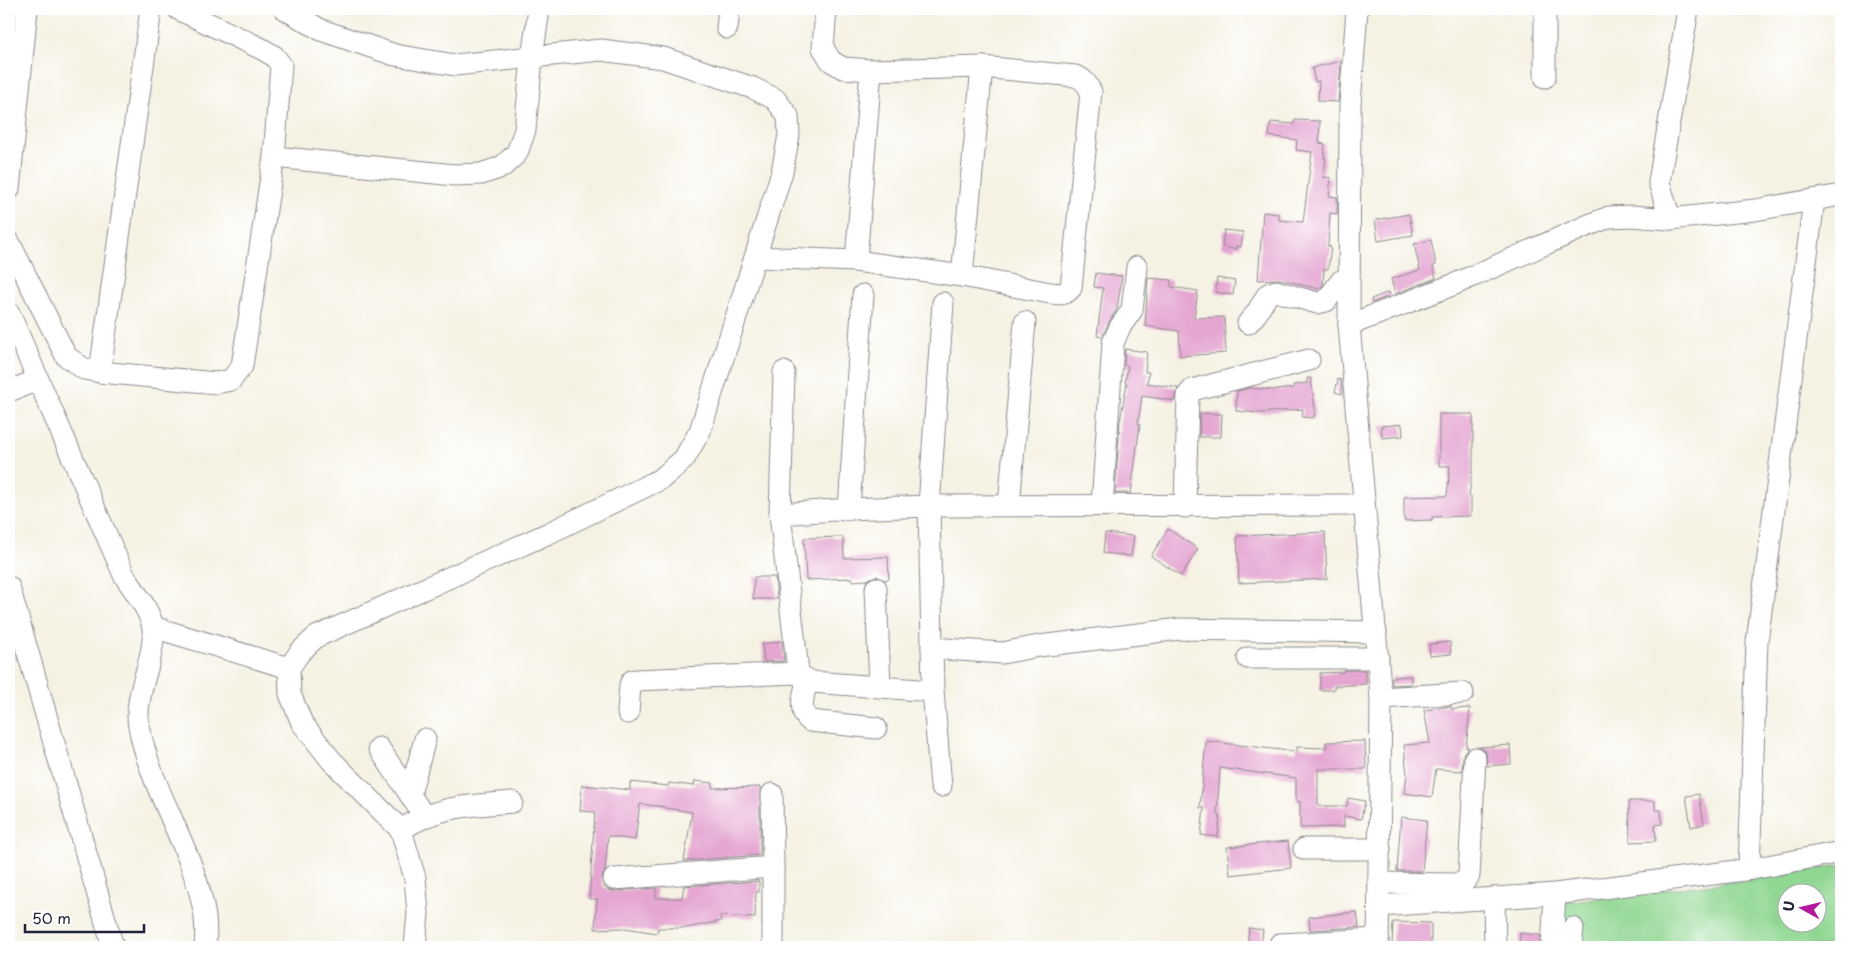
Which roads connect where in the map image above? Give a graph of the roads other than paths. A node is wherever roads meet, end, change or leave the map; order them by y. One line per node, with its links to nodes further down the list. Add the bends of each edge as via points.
1 (27, 9): 15 (street)
2 (150, 9): 32 (street)
3 (178, 9): 14 (street, via 262,49 281,65)
4 (286, 9): 10 (street, via 321,30 395,55 455,65)
5 (539, 9): 10 (street)
6 (826, 9): 12 (street, via 823,48 826,55 844,68)
7 (1357, 9): 24 (street, via 1350,105)
8 (1544, 9): 13 (street)
9 (1688, 9): 18 (street, via 1659,182)
10 (532, 58): 14 (street, via 525,130 516,153 502,167 480,174 456,175); 20 (street, via 601,50 663,58 753,88 775,99 788,116 789,135 782,172)
11 (982, 67): 12 (street); 23 (street); 23 (street, via 1075,76 1082,78 1091,92 1071,288 1062,294 1050,294)
12 (871, 70): 21 (street)
13 (1545, 76)
14 (274, 158): 32 (street, via 242,366 231,380 216,383)
15 (9, 190)
16 (1841, 195): 17 (street)
17 (1814, 200): 18 (street); 71 (street, via 1757,642)
18 (1670, 219): 30 (street, via 1609,217 1455,284)
19 (9, 242): 32 (street, via 66,356 84,369)
20 (756, 256): 21 (street); 50 (street, via 700,431 684,459 661,479 316,637)
21 (856, 261): 23 (street)
22 (1137, 267): 37 (street, via 1132,310 1113,343)
23 (962, 276)
24 (1348, 281): 29 (street, via 1341,281 1326,301 1317,303 1276,291 1268,294); 30 (street)
25 (863, 295): 41 (street)
26 (943, 303): 39 (street)
27 (9, 313): 34 (street)
28 (1024, 322): 36 (street)
29 (1248, 323)
30 (1349, 325): 38 (street)
31 (1309, 360): 40 (street, via 1192,390 1188,395)
32 (100, 372)
33 (784, 372): 42 (street)
34 (38, 380): 35 (street); 45 (street, via 124,575 148,613)
35 (9, 391)
36 (1009, 505): 37 (street); 39 (street)
37 (1102, 505): 40 (street)
38 (1364, 505): 40 (street); 46 (street)
39 (928, 506): 41 (street); 47 (street)
40 (1185, 506)
41 (849, 509): 42 (street)
42 (780, 514): 51 (street, via 798,670)
43 (9, 587): 79 (street)
44 (876, 588): 52 (street)
45 (152, 627): 50 (street); 80 (street, via 153,640 139,703 139,724 148,761 200,893)
46 (1376, 632): 47 (street, via 1180,629 1002,653); 49 (street)
47 (932, 648): 53 (street)
48 (1248, 658): 49 (street)
49 (1378, 658): 55 (street)
50 (289, 668): 66 (street, via 290,694 302,723 331,760)
51 (802, 677): 52 (street); 56 (street, via 636,680 630,685); 57 (street, via 803,713 810,721)
52 (880, 686): 53 (street)
53 (933, 691): 61 (street)
54 (1463, 693): 55 (street)
55 (1382, 698): 68 (street)
56 (628, 713)
57 (876, 728)
58 (426, 739): 62 (street)
59 (379, 748): 62 (street)
60 (1474, 758): 73 (street, via 1469,876 1456,884)
61 (941, 786)
62 (410, 794): 65 (street)
63 (772, 794): 70 (street)
64 (512, 802): 65 (street, via 438,810)
65 (424, 816): 66 (street)
66 (401, 830): 81 (street, via 415,878 418,913)
67 (1304, 849): 68 (street)
68 (1380, 849): 73 (street)
69 (1841, 852): 71 (street)
70 (773, 867): 72 (street); 82 (street)
71 (1749, 869): 74 (street)
72 (614, 879)
73 (1379, 883): 76 (street)
74 (1555, 894): 75 (street); 84 (street)
75 (1494, 898): 76 (street); 83 (street)
76 (1379, 906): 77 (street)
77 (1378, 943): 78 (street)
78 (1280, 944)
79 (113, 947)
80 (206, 947)
81 (415, 947)
82 (773, 947)
83 (1495, 947)
84 (1552, 947)

